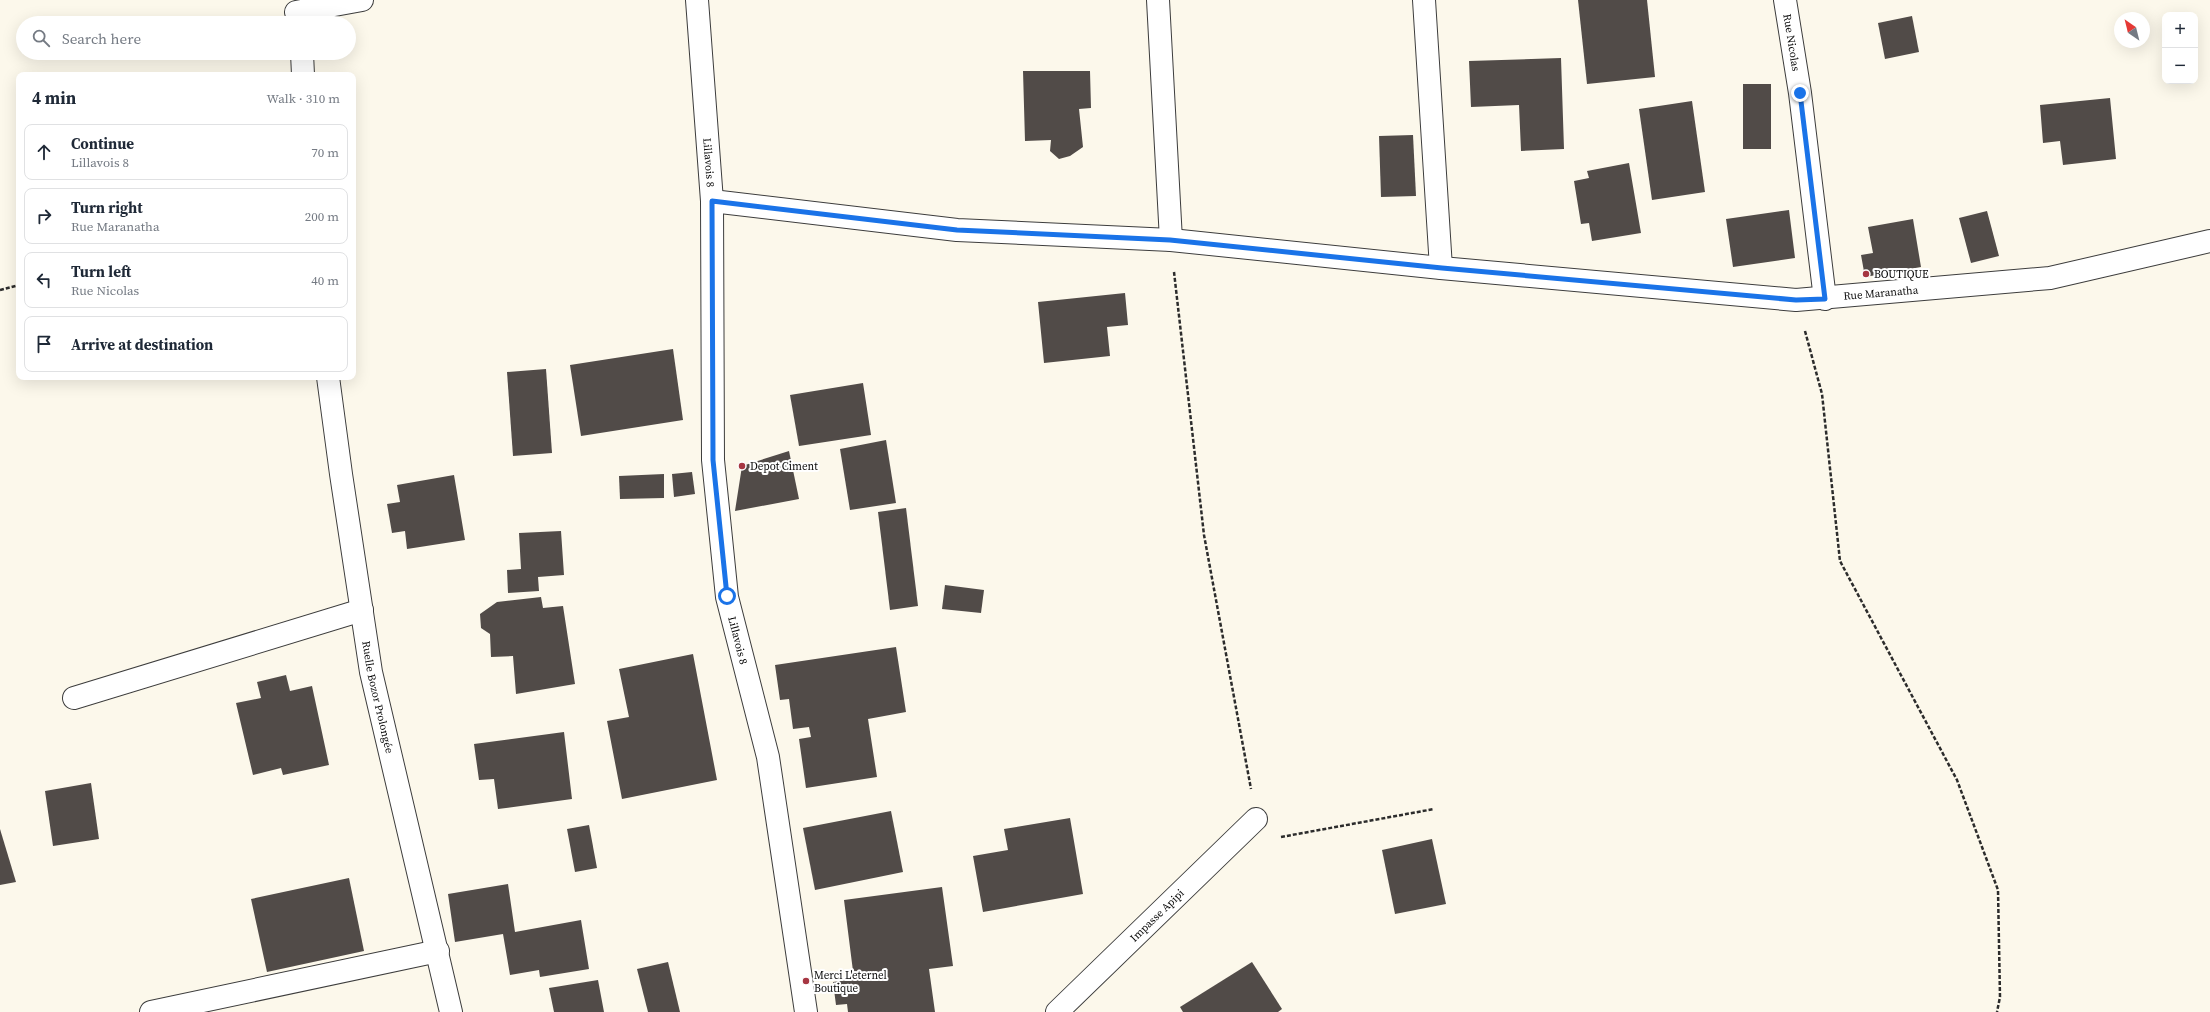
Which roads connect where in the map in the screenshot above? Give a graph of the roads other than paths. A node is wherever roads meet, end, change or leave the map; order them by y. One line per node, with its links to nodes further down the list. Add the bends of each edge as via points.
1 (362, 0): 6 (street)
2 (697, 0): 9 (street, Lillavois 8)
3 (1158, 0): 10 (street)
4 (1424, 0): 12 (street)
5 (1786, 0): 13 (street, Rue Nicolas)
6 (296, 12)
7 (302, 60): 8 (street)
8 (303, 72)
9 (712, 201): 10 (street, Rue Maranatha, via 957,230); 21 (street, Lillavois 8, via 713,460 727,596 768,757)
10 (1170, 240): 12 (street, Rue Maranatha)
11 (2210, 241): 13 (street, Rue Maranatha, via 2050,278)
12 (1442, 268): 13 (street, Rue Maranatha, via 1796,300)
13 (1825, 299)
14 (328, 380): 15 (street, Ruelle Bozor Prolongée, via 340,474)
15 (362, 610): 16 (street); 18 (street, Ruelle Bozor Prolongée, via 371,672)
16 (74, 698)
17 (1256, 819): 22 (street, Impasse Apipi)
18 (438, 951): 19 (street); 20 (street, Ruelle Bozor Prolongée)
19 (151, 1012)
20 (451, 1012)
21 (806, 1012)
22 (1057, 1012)

